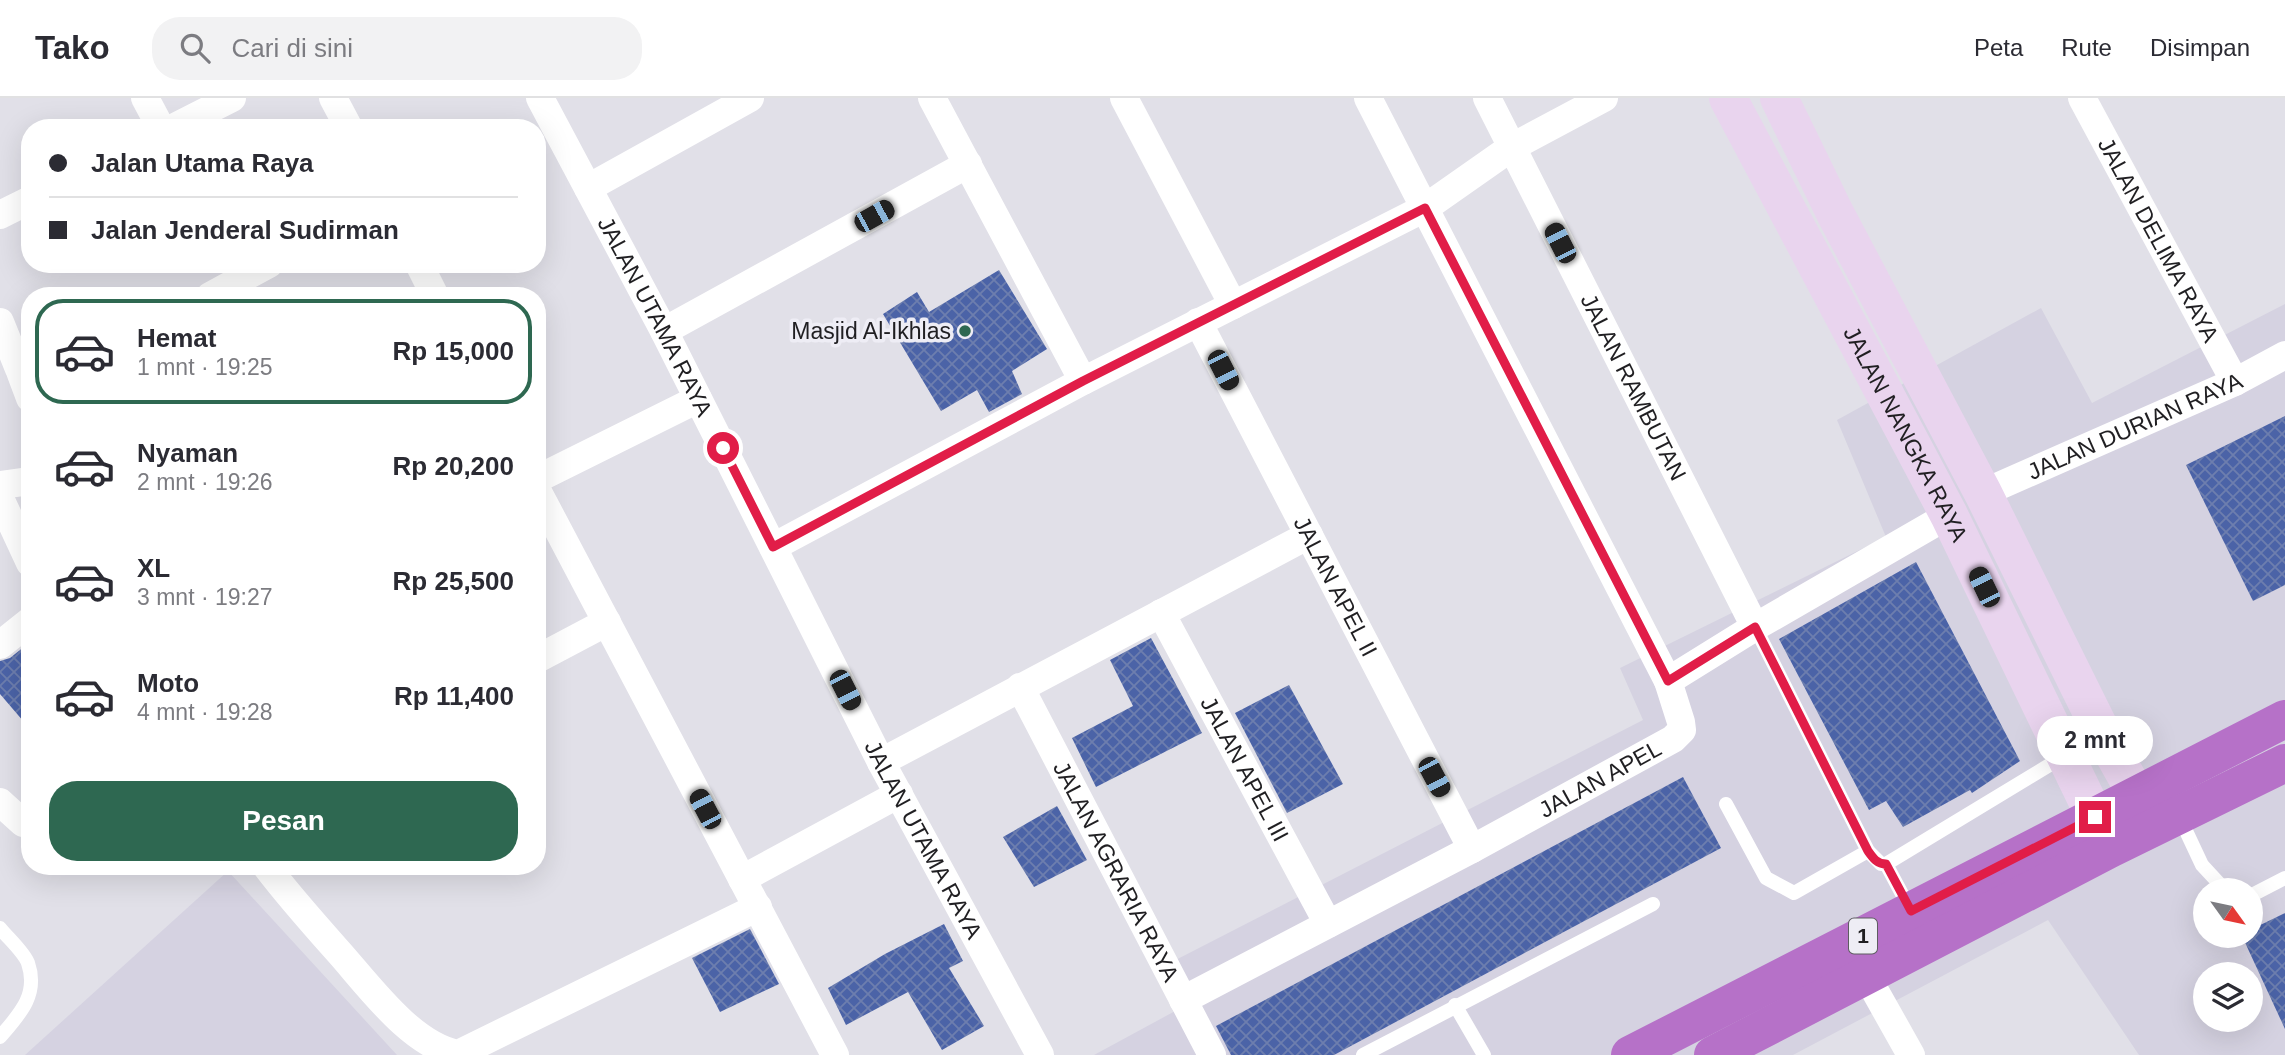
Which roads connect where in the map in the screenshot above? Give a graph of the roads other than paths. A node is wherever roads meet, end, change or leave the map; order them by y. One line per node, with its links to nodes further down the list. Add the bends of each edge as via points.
1 (145, 98): 14 (street)
2 (232, 98): 15 (street)
3 (334, 98): 16 (street)
4 (540, 98): 19 (street, JALAN UTAMA RAYA)
5 (750, 98): 19 (street)
6 (932, 98): 18 (street)
7 (1124, 98): 27 (street)
8 (1368, 98): 21 (street, JALAN APEL)
9 (1487, 98): 17 (street, JALAN RAMBUTAN)
10 (1604, 98): 17 (street)
11 (1728, 98): 24 (street, JALAN NANGKA RAYA)
12 (1779, 98): 22 (street, JALAN NANGKA RAYA)
13 (2082, 98): 36 (street, JALAN DELIMA RAYA)
14 (156, 119)
15 (191, 119)
16 (344, 119)
17 (1512, 147): 21 (street); 50 (street, JALAN RAMBUTAN)
18 (968, 164): 31 (street); 35 (street)
19 (588, 188): 31 (street, JALAN UTAMA RAYA)
20 (21, 204): 23 (street)
21 (1425, 208): 27 (street); 54 (street, JALAN APEL)
22 (1835, 213): 24 (street); 28 (street, JALAN NANGKA RAYA)
23 (0, 215)
24 (1798, 231): 32 (street, JALAN NANGKA RAYA)
25 (252, 273): 26 (street)
26 (227, 287)
27 (1233, 305): 30 (street)
28 (1890, 318): 32 (street); 41 (street, JALAN NANGKA RAYA)
29 (0, 322): 34 (street)
30 (1198, 322): 35 (street); 45 (street, JALAN APEL II)
31 (664, 331): 37 (street, JALAN UTAMA RAYA)
32 (1854, 338): 44 (street, JALAN NANGKA RAYA)
33 (2285, 355): 36 (street, JALAN DURIAN RAYA)
34 (20, 377)
35 (1083, 381): 47 (street)
36 (2235, 382): 41 (street, JALAN DURIAN RAYA)
37 (698, 398): 38 (street); 47 (street, JALAN UTAMA RAYA)
38 (546, 474)
39 (21, 482): 40 (street)
40 (0, 485)
41 (1983, 493): 57 (street, JALAN NANGKA RAYA)
42 (0, 498): 46 (street)
43 (546, 507): 49 (street)
44 (1950, 515): 50 (street); 58 (street, JALAN NANGKA RAYA)
45 (1309, 536): 48 (street); 67 (street, JALAN APEL II)
46 (21, 544)
47 (773, 547): 59 (street, JALAN UTAMA RAYA)
48 (1161, 613): 55 (street); 78 (street, JALAN APEL III)
49 (607, 622): 53 (street); 73 (street)
50 (1755, 627): 54 (street); 68 (lane)
51 (21, 628): 52 (street)
52 (0, 645)
53 (546, 654)
54 (1668, 681): 67 (street, JALAN APEL, via 1681,722 1678,735)
55 (1020, 687): 59 (street); 81 (street, JALAN AGRARIA RAYA)
56 (2285, 719): 64 (highway, 1)
57 (2103, 735): 58 (lane); 64 (street, JALAN NANGKA RAYA)
58 (2066, 755): 66 (street, JALAN NANGKA RAYA); 69 (lane)
59 (881, 762): 61 (street, JALAN UTAMA RAYA)
60 (2285, 763): 64 (highway, 1)
61 (899, 794): 73 (street); 86 (street, JALAN UTAMA RAYA)
62 (0, 802): 65 (street)
63 (1726, 804): 68 (lane, via 1766,878 1794,893)
64 (2157, 812): 66 (highway, 1); 71 (lane)
65 (21, 821)
66 (2102, 833): 77 (highway, 1); 80 (highway, 1)
67 (1472, 849): 78 (street, JALAN APEL)
68 (1868, 851): 69 (lane)
69 (1886, 864): 77 (lane)
70 (273, 875): 76 (street, via 384,1003 415,1033 457,1054)
71 (2214, 878)
72 (2285, 878): 74 (lane)
73 (743, 879): 76 (street)
74 (2263, 889)
75 (1653, 904): 82 (lane)
76 (758, 907): 85 (street)
77 (1911, 911): 89 (highway, 1)
78 (1328, 924): 81 (street, JALAN APEL)
79 (0, 929): 83 (lane, via 28,962 31,995)
80 (1866, 975): 90 (highway, 1); 91 (street)
81 (1183, 1000): 84 (street, JALAN AGRARIA RAYA)
82 (1455, 1005): 87 (lane); 88 (lane)
83 (0, 1037)
84 (1202, 1052)
85 (835, 1055)
86 (1040, 1055)
87 (1363, 1055)
88 (1484, 1055)
89 (1630, 1055)
90 (1713, 1055)
91 (1911, 1055)

